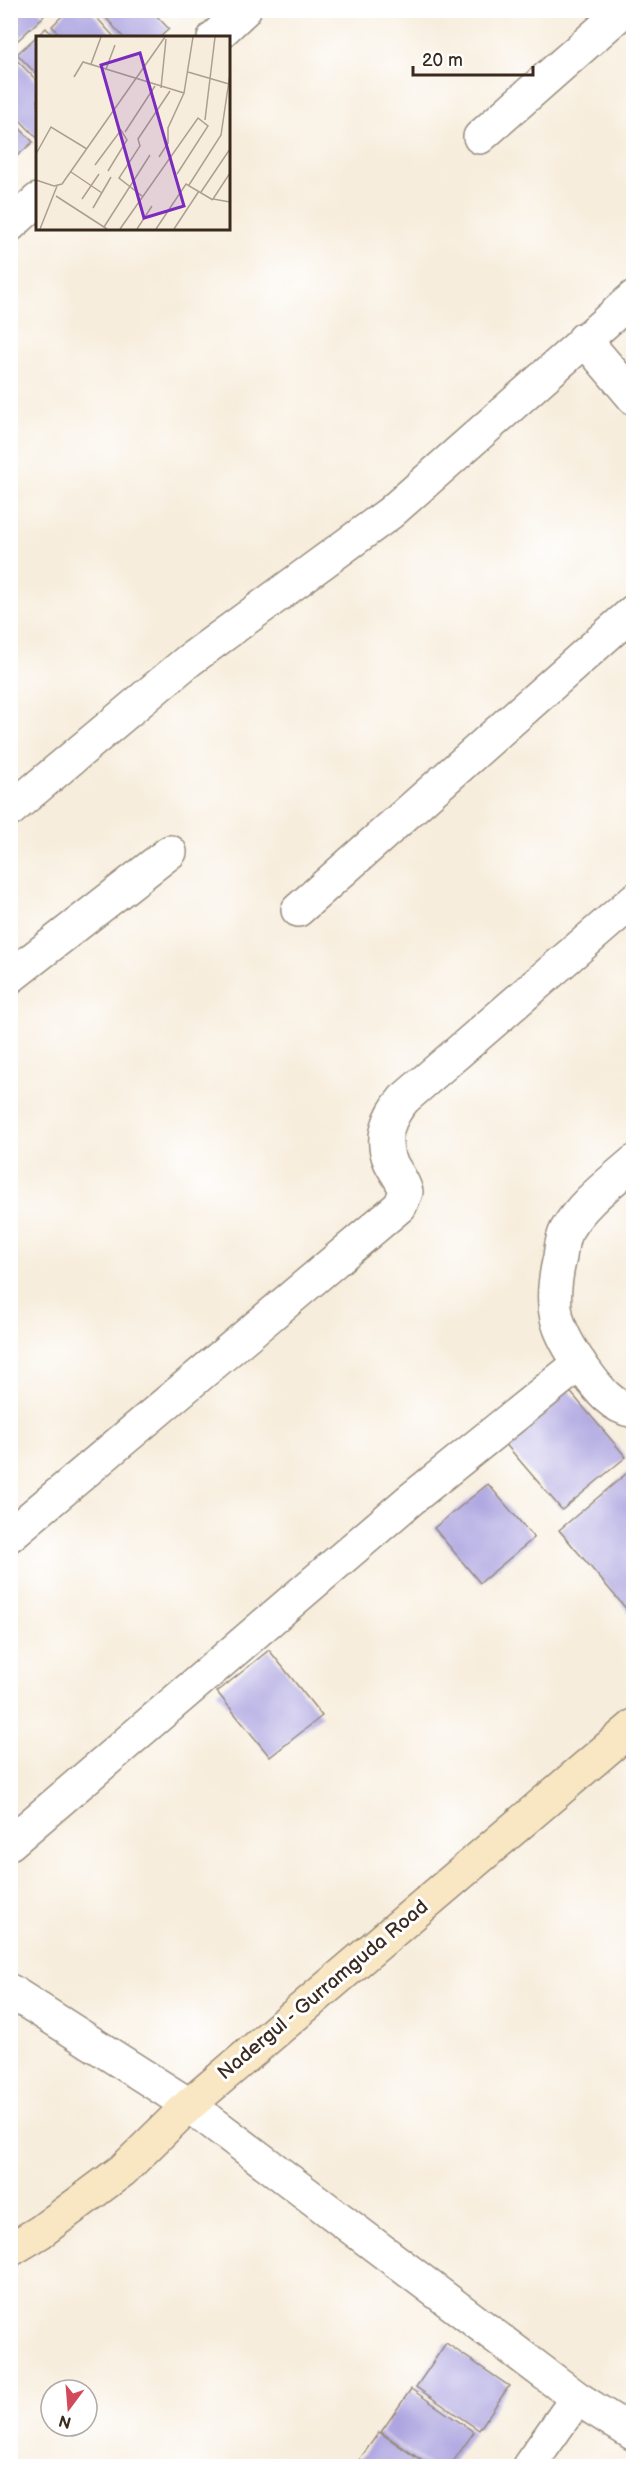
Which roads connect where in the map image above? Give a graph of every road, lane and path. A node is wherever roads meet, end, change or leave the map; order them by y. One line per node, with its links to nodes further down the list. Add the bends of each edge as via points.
1 (244, 10): 3 (street)
2 (624, 10): 4 (street)
3 (216, 36)
4 (480, 136)
5 (36, 202): 6 (street)
6 (10, 225)
7 (633, 297): 8 (street)
8 (584, 339): 9 (street); 11 (street, via 390,513 188,661)
9 (633, 398)
10 (633, 611): 14 (street)
11 (10, 810)
12 (170, 852): 15 (street)
13 (633, 900): 19 (street, via 392,1113 386,1150 406,1192 400,1206)
14 (298, 910)
15 (10, 977)
16 (633, 1162): 17 (street, via 584,1207 565,1232 555,1290 556,1321)
17 (580, 1363): 18 (street, via 613,1404); 21 (street, via 410,1500)
18 (633, 1411)
19 (10, 1534)
20 (633, 1726): 23 (main road, Nadergul - Gurramguda Road)
21 (10, 1843)
22 (10, 1991): 23 (street)
23 (189, 2105): 24 (main road, Nadergul - Gurramguda Road, via 123,2170); 25 (street)
24 (10, 2250)
25 (578, 2398): 26 (street); 27 (street)
26 (633, 2434)
27 (529, 2466)

